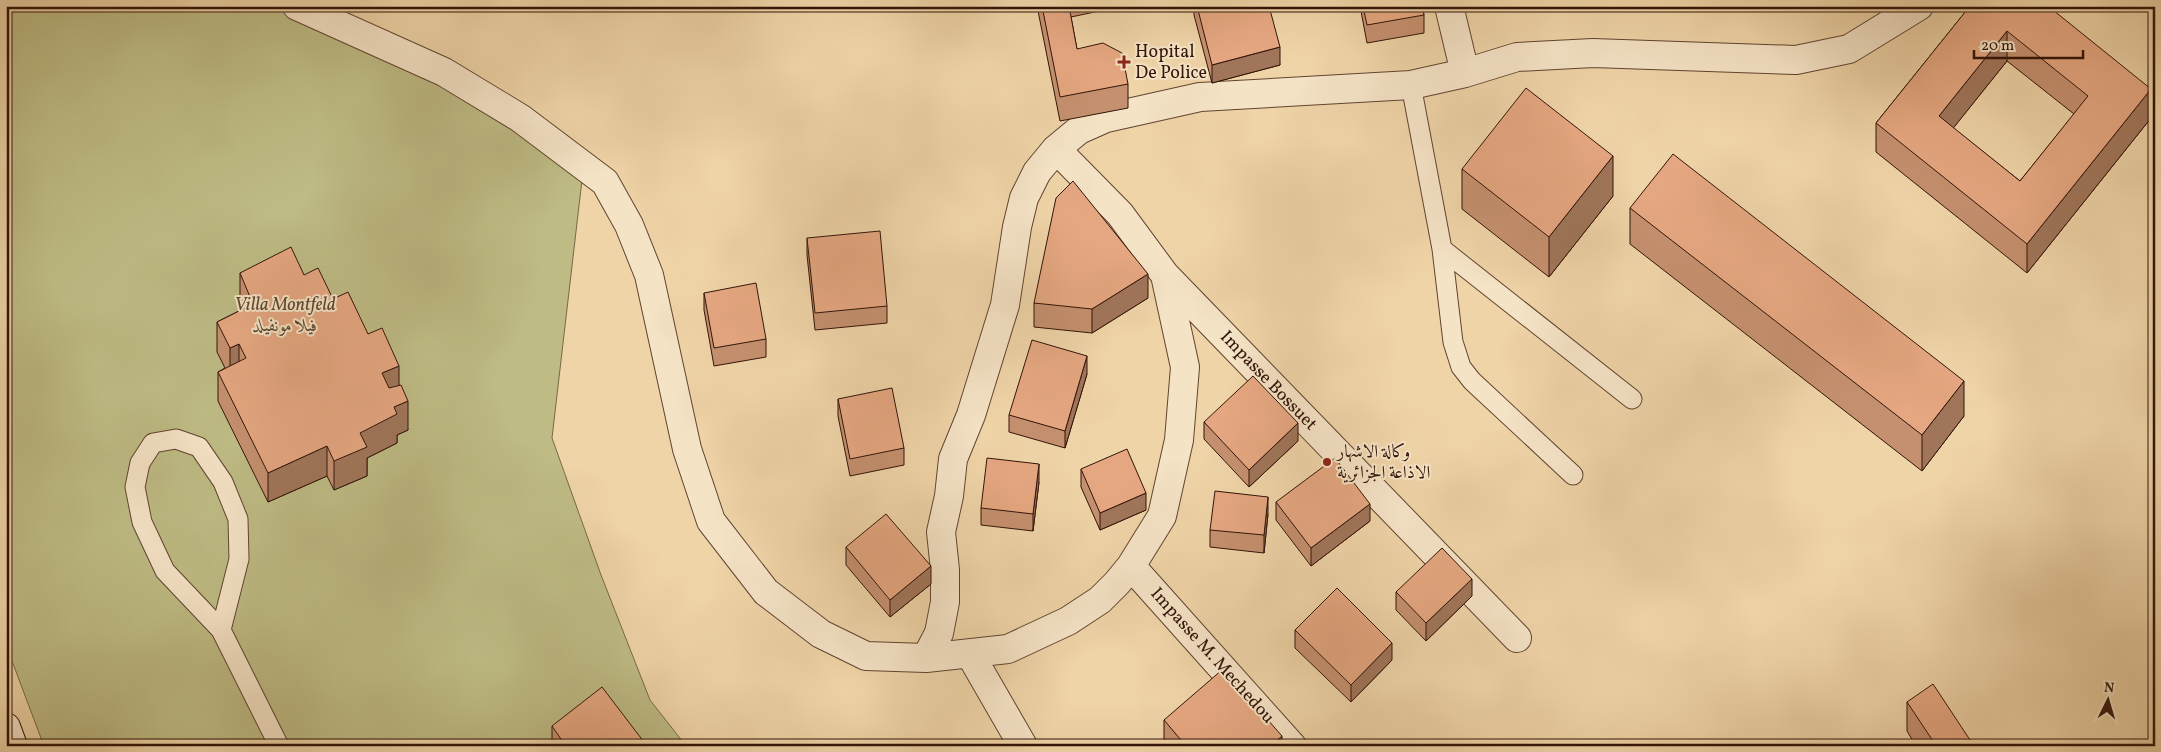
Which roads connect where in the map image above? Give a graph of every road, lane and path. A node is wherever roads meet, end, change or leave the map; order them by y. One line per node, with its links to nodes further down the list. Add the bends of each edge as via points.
1 (297, 6): 15 (street, via 444,72 520,118 605,182 629,225 649,275 687,449 711,520 766,592 821,634 866,656)
2 (1449, 6): 4 (street)
3 (1919, 6): 4 (street, via 1849,48 1796,60 1593,53 1517,57)
4 (1465, 73): 5 (street)
5 (1411, 85): 6 (street, via 1200,97 1106,118 1079,130); 7 (lane)
6 (1056, 149): 8 (street, Impasse Bossuet, via 1120,214); 15 (street, via 1037,172 1024,198 1005,306 971,415 953,459 941,532 945,602 939,633)
7 (1442, 249): 9 (lane); 10 (lane, via 1453,342 1461,366 1472,381)
8 (1165, 275): 11 (street, via 1185,367 1179,440 1162,516); 13 (street, Impasse Bossuet)
9 (1632, 398)
10 (1573, 475)
11 (1131, 566): 14 (street, via 1100,600 1068,621 1008,648); 20 (street, Impasse M. Mechedou)
12 (221, 630): 12 (lane, via 239,559 238,519 223,482 199,447 176,439 153,443 140,463 135,487 142,522 165,570); 18 (lane)
13 (1517, 638)
14 (970, 654): 15 (street); 19 (street)
15 (926, 658)
16 (6, 728): 17 (street)
17 (14, 746)
18 (279, 746)
19 (1023, 746)
20 (1292, 746)

